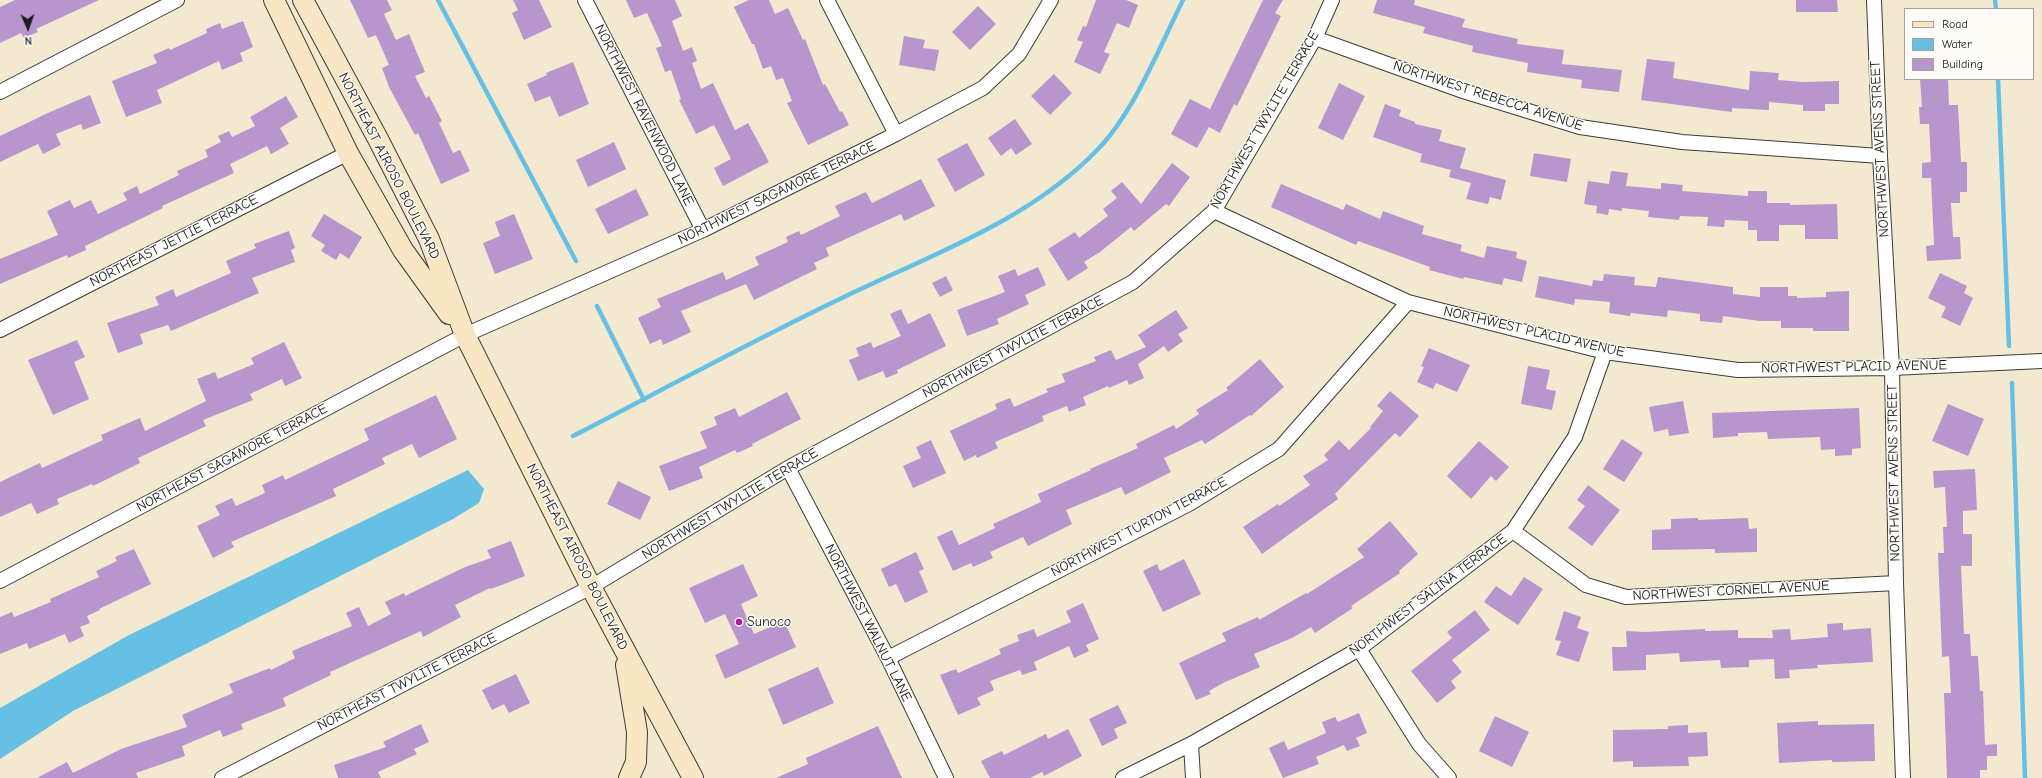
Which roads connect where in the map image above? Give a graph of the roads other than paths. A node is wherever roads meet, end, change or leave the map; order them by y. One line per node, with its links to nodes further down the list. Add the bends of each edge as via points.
1 (178, 0): 10 (street)
2 (274, 0): 12 (main road, NORTHEAST AIROSO BOULEVARD)
3 (303, 0): 18 (main road, NORTHEAST AIROSO BOULEVARD, via 429,239)
4 (585, 0): 15 (street, NORTHWEST RAVENWOOD LANE)
5 (827, 0): 11 (street)
6 (1051, 0): 11 (street, NORTHWEST SAGAMORE TERRACE, via 1018,54 983,88)
7 (1332, 0): 9 (street, NORTHWEST TWYLITE TERRACE)
8 (1874, 0): 13 (street, NORTHWEST AVENS STREET)
9 (1315, 38): 13 (street, NORTHWEST REBECCA AVENUE, via 1460,90 1580,127 1682,142); 14 (street, NORTHWEST TWYLITE TERRACE)
10 (0, 92)
11 (896, 134): 15 (street, NORTHWEST SAGAMORE TERRACE)
12 (348, 153): 17 (street, NORTHEAST JETTIE TERRACE); 18 (main road, NORTHEAST AIROSO BOULEVARD, via 403,250)
13 (1880, 156): 21 (street, NORTHWEST AVENS STREET)
14 (1214, 211): 16 (street, NORTHWEST PLACID AVENUE); 22 (street, NORTHWEST TWYLITE TERRACE, via 1133,282)
15 (703, 230): 18 (street, NORTHWEST SAGAMORE TERRACE)
16 (1408, 302): 19 (street, NORTHWEST PLACID AVENUE); 29 (street, NORTHWEST TURTON TERRACE, via 1279,449 1189,504)
17 (0, 330)
18 (465, 335): 24 (street, NORTHEAST SAGAMORE TERRACE); 26 (main road, NORTHEAST AIROSO BOULEVARD)
19 (1605, 352): 21 (street, NORTHWEST PLACID AVENUE, via 1738,370); 23 (street, NORTHWEST SALINA TERRACE, via 1575,437)
20 (2042, 361): 21 (street, NORTHWEST PLACID AVENUE)
21 (1892, 368): 25 (street, NORTHWEST AVENS STREET)
22 (788, 468): 26 (street, NORTHWEST TWYLITE TERRACE); 29 (street, NORTHWEST WALNUT LANE)
23 (1513, 531): 25 (street, NORTHWEST CORNELL AVENUE, via 1586,585 1626,597); 28 (street, NORTHWEST SALINA TERRACE)
24 (0, 581)
25 (1896, 583): 38 (street, NORTHWEST AVENS STREET)
26 (591, 587): 27 (main road, NORTHEAST AIROSO BOULEVARD); 31 (street, NORTHEAST TWYLITE TERRACE)
27 (624, 649): 32 (main road, via 637,732 636,762); 33 (main road, NORTHEAST AIROSO BOULEVARD)
28 (1359, 649): 30 (street, NORTHWEST SALINA TERRACE); 37 (street, via 1419,744)
29 (888, 658): 34 (street, NORTHWEST WALNUT LANE)
30 (1191, 744): 35 (street, NORTHWEST SALINA TERRACE); 36 (street)
31 (222, 778)
32 (628, 778)
33 (693, 778)
34 (946, 778)
35 (1123, 778)
36 (1193, 778)
37 (1449, 778)
38 (1903, 778)

